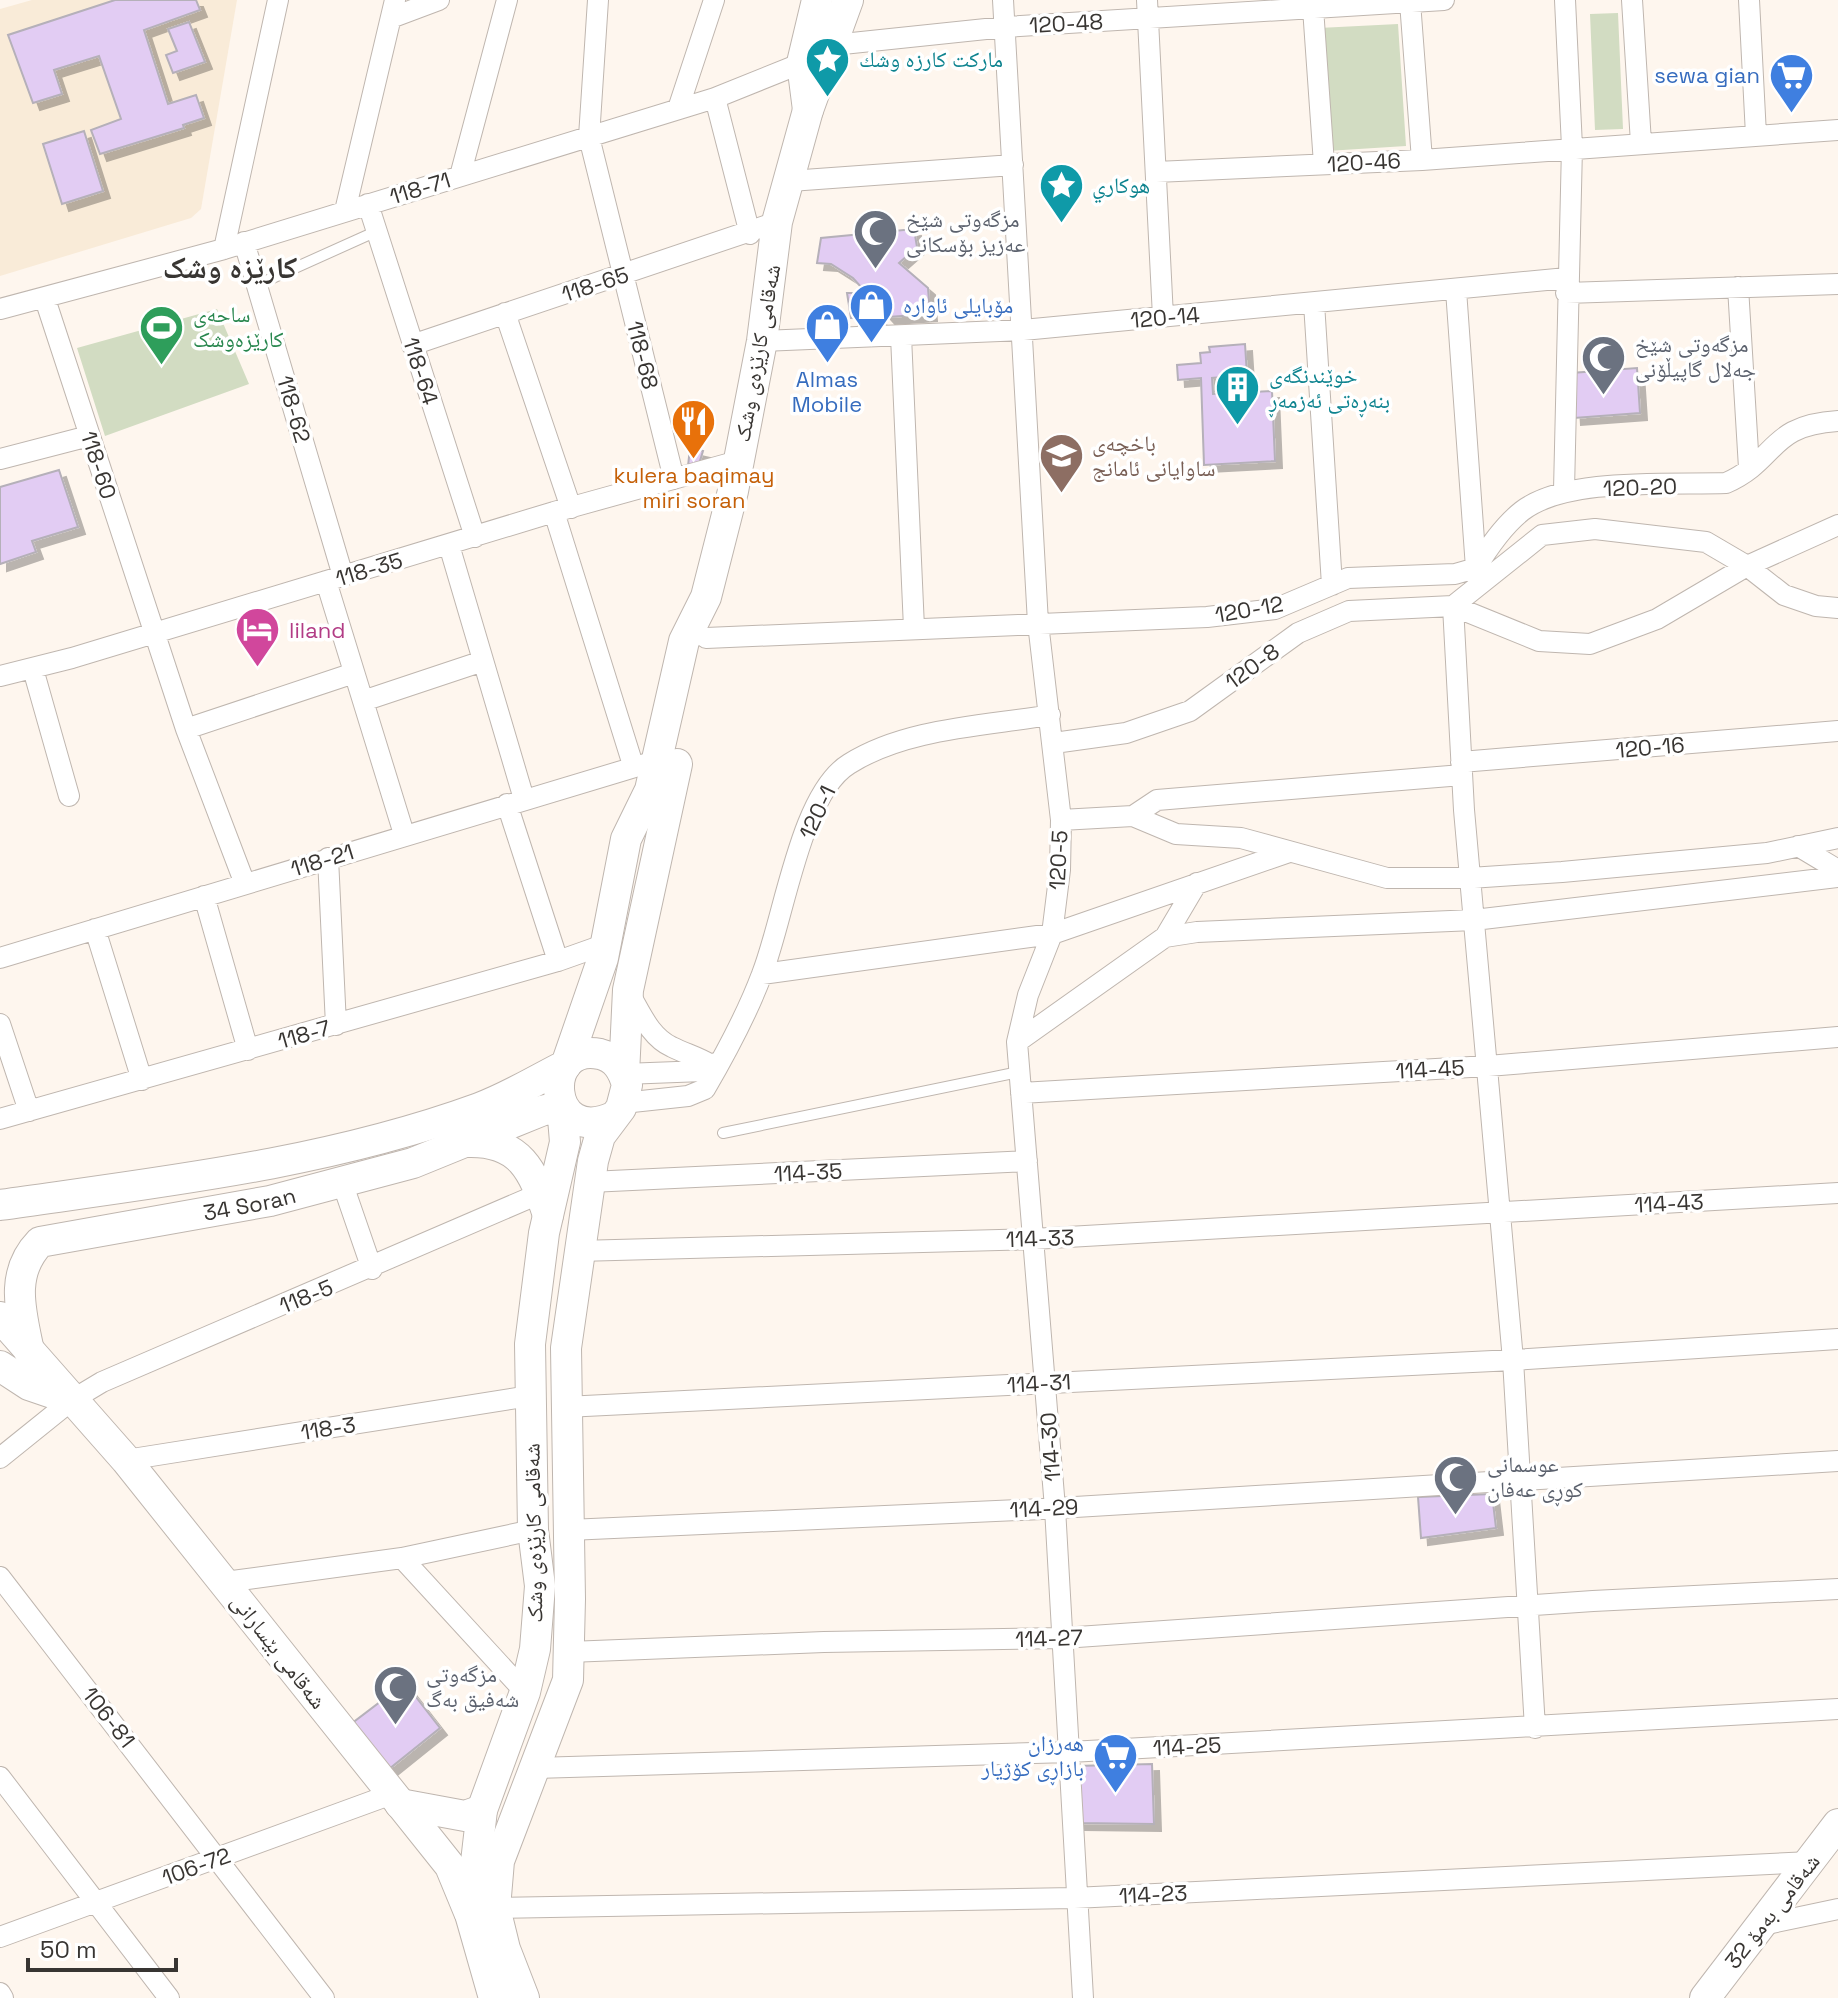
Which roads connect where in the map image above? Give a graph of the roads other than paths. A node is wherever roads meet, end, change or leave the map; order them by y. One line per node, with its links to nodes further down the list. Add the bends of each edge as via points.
1 (278, 0): 39 (street)
2 (439, 0): 15 (street)
3 (507, 0): 32 (street)
4 (598, 0): 25 (street, 118-68)
5 (714, 0): 21 (street)
6 (817, 0): 19 (main road, شەقامی کارێزەی وشک)
7 (848, 0): 18 (main road, شەقامی کارێزەی وشک)
8 (1003, 0): 17 (street, 120-5)
9 (1444, 0): 13 (street, 120-48)
10 (1565, 0): 27 (street)
11 (1632, 0): 26 (street)
12 (1749, 0): 24 (street)
13 (1410, 2): 14 (street, 120-48); 28 (street)
14 (1313, 8): 16 (street, 120-48); 29 (street)
15 (393, 9): 35 (street)
16 (1148, 9): 17 (street, 120-48); 31 (street)
17 (1005, 27): 18 (street, 120-48); 30 (street, 120-5)
18 (833, 45): 19 (street, 118-71); 22 (main road, شەقامی کارێزەی وشک)
19 (802, 63): 20 (street, 118-71); 22 (main road, شەقامی کارێزەی وشک)
20 (715, 98): 21 (street, 118-71); 36 (street)
21 (678, 109): 25 (street, 118-71)
22 (808, 110): 33 (main road, شەقامی کارێزەی وشک)
23 (1838, 130): 24 (street, 120-46)
24 (1756, 135): 26 (street, 120-46)
25 (589, 137): 32 (street, 118-71); 40 (street, 118-68)
26 (1641, 143): 27 (street, 120-46)
27 (1572, 147): 28 (street, 120-46); 43 (street)
28 (1422, 160): 29 (street, 120-46)
29 (1324, 164): 31 (street, 120-46)
30 (1013, 165): 33 (street); 51 (street, 120-5)
31 (1156, 172): 50 (street)
32 (460, 176): 34 (street, 118-71)
33 (790, 181): 36 (main road, شەقامی کارێزەی وشک)
34 (368, 204): 35 (street, 118-71); 37 (street, 118-64)
35 (345, 211): 38 (street, 118-71)
36 (763, 228): 40 (street, 118-65); 53 (main road, شەقامی کارێزەی وشک)
37 (377, 231): 42 (lane); 54 (street, 118-64)
38 (244, 242): 39 (street, 118-71); 42 (street, 118-62)
39 (224, 249): 46 (street, 118-71)
40 (623, 275): 49 (street, 118-65); 60 (street, 118-68)
41 (1838, 284): 44 (street, 120-14)
42 (257, 285): 68 (street, 118-62)
43 (1566, 286): 44 (street, 120-14); 45 (street, 120-14); 61 (street)
44 (1738, 287): 59 (street)
45 (1456, 290): 47 (street, 120-14); 67 (street)
46 (45, 299): 48 (street, 118-71); 56 (street, 118-60)
47 (1314, 303): 50 (street, 120-14); 69 (street)
48 (0, 309)
49 (505, 313): 54 (street, 118-65); 62 (street)
50 (1163, 317): 51 (street, 120-14)
51 (1023, 330): 52 (street); 53 (street, 120-14); 73 (street, 120-5)
52 (901, 336): 53 (street); 74 (street)
53 (770, 340): 58 (main road, شەقامی کارێزەی وشک)
54 (412, 345): 64 (street, 118-64)
55 (1838, 421): 59 (street, 120-20, via 1798,426)
56 (89, 436): 57 (street); 75 (street, 118-60)
57 (0, 459)
58 (738, 461): 60 (street, 118-35); 70 (main road, شەقامی کارێزەی وشک)
59 (1749, 468): 61 (street, 120-20, via 1726,483)
60 (674, 479): 62 (street, 118-35)
61 (1564, 490): 67 (street, 120-20, via 1522,511)
62 (562, 510): 64 (street, 118-35); 88 (street, 118-21, via 639,765)
63 (1838, 525): 66 (street)
64 (475, 537): 65 (street, 118-35)
65 (449, 545): 68 (street, 118-35); 77 (street)
66 (1747, 566): 71 (street, via 1657,619 1590,644 1539,641); 71 (street, via 1706,542 1595,529 1542,535); 72 (street, via 1784,595)
67 (1476, 568): 69 (street, 120-12, via 1455,574 1348,578)
68 (335, 579): 75 (street, 118-35); 79 (street, 118-62)
69 (1332, 585): 73 (street, 120-12, via 1275,609)
70 (706, 597): 76 (main road, شەقامی کارێزەی وشک); 90 (main road, شەقامی کارێزەی وشک, via 684,641 650,790)
71 (1453, 606): 85 (street, 120-8, via 1349,611 1298,633 1190,711 1126,733); 86 (street)
72 (1838, 608)
73 (1038, 623): 74 (street, 120-12); 82 (street, 120-5)
74 (914, 628): 76 (street, 120-12)
75 (153, 632): 78 (street, 118-35); 83 (street, 118-60)
76 (706, 638): 90 (main road, شەقامی کارێزەی وشک)
77 (483, 661): 81 (street); 88 (street)
78 (33, 669): 80 (street, 118-35); 87 (street)
79 (354, 673): 81 (street, 118-62); 83 (street)
80 (0, 676)
81 (363, 701): 92 (street, 118-62)
82 (1050, 715): 85 (street, 120-5); 110 (street, 120-1, via 925,736 847,764 825,785 811,814)
83 (186, 729): 101 (street, 118-60)
84 (1838, 731): 86 (street, 120-16)
85 (1054, 743): 91 (street, 120-5)
86 (1462, 769): 89 (street, 120-16, via 1157,800); 99 (street)
87 (69, 796)
88 (516, 801): 92 (street, 118-21); 109 (street)
89 (1133, 816): 91 (street); 95 (street, via 1176,834 1241,838)
90 (651, 818): 107 (main road, شەقامی کارێزەی وشک, via 626,839); 111 (main road, شەقامی کارێزەی وشک)
91 (1061, 820): 105 (street, 120-5)
92 (404, 834): 96 (street, 118-21)
93 (1838, 838): 94 (street)
94 (1798, 846): 97 (street); 99 (street)
95 (1289, 852): 99 (street, via 1387,878); 100 (street)
96 (328, 858): 101 (street, 118-21); 113 (street)
97 (1838, 870)
98 (1838, 877): 103 (street)
99 (1470, 878): 103 (street)
100 (1197, 883): 105 (street); 106 (street)
101 (245, 884): 102 (street, 118-21)
102 (204, 896): 104 (street, 118-21); 116 (street)
103 (1474, 920): 106 (street); 119 (street)
104 (95, 929): 108 (street, 118-21); 120 (street)
105 (1052, 934): 110 (street); 115 (street, 120-5, via 1028,995)
106 (1165, 937): 115 (street)
107 (606, 944): 109 (street, 118-7); 118 (main road, شەقامی کارێزەی وشک)
108 (0, 958)
109 (558, 961): 113 (street, 118-7)
110 (762, 974): 117 (street, 120-1)
111 (628, 990): 117 (street, via 653,1033 672,1048); 122 (main road, شەقامی کارێزەی وشک)
112 (0, 1024): 124 (street)
113 (336, 1025): 116 (street, 118-7)
114 (1838, 1037): 119 (street, 114-45)
115 (1017, 1042): 121 (street, 120-5)
116 (248, 1050): 120 (street, 118-7)
117 (717, 1063): 122 (street); 122 (street, 120-1, via 705,1089 688,1096)
118 (566, 1065): 122 (main road, via 575,1057 608,1056); 123 (main road, via 558,1084); 131 (main road, 34 Soran, via 482,1107 376,1142)
119 (1488, 1066): 121 (street, 114-45); 135 (street)
120 (142, 1080): 124 (street, 118-7)
121 (1020, 1082): 126 (lane); 128 (street, 114-30)
122 (620, 1098): 123 (main road, via 589,1123); 130 (main road, شەقامی کارێزەی وشک, via 600,1136)
123 (562, 1106): 127 (main road, 34 Soran); 133 (main road, شەقامی کارێزەی وشک, via 565,1142)
124 (29, 1111): 125 (street, 118-7)
125 (0, 1119)
126 (723, 1133)
127 (463, 1142): 129 (main road, 34 Soran, via 413,1163); 133 (main road, via 495,1142 517,1153)
128 (1027, 1161): 130 (street, 114-35); 137 (street, 114-30)
129 (342, 1182): 136 (main road, 34 Soran, via 270,1201); 139 (street)
130 (590, 1182): 138 (main road, شەقامی کارێزەی وشک)
131 (90, 1193): 134 (main road, 34 Soran); 136 (main road)
132 (1838, 1193): 135 (street, 114-43)
133 (544, 1204): 139 (street, 118-5); 146 (main road, شەقامی کارێزەی وشک)
134 (0, 1205)
135 (1501, 1213): 137 (street, 114-33); 143 (street)
136 (102, 1229): 142 (main road, 34 Soran, via 40,1242 29,1253 20,1274 19,1303)
137 (1033, 1239): 138 (street, 114-33); 145 (street, 114-30)
138 (578, 1251): 148 (main road, شەقامی کارێزەی وشک)
139 (372, 1269): 147 (street, 118-5, via 137,1365)
140 (0, 1317): 142 (main road, شەقامی بێسارانی)
141 (1838, 1339): 143 (street, 114-31)
142 (29, 1351): 147 (main road, شەقامی بێسارانی)
143 (1513, 1360): 145 (street, 114-31); 152 (street)
144 (0, 1366): 147 (main road, شەقامی بێسارانی, via 29,1385)
145 (1046, 1383): 148 (street, 114-31); 153 (street, 114-30)
146 (530, 1396): 150 (street, 118-3); 154 (main road, شەقامی کارێزەی وشک)
147 (72, 1400): 149 (street, 118-5); 150 (main road, شەقامی بێسارانی)
148 (565, 1407): 155 (main road, شەقامی کارێزەی وشک)
149 (0, 1458)
150 (126, 1460): 158 (main road, شەقامی بێسارانی)
151 (1838, 1461): 152 (street, 114-29)
152 (1518, 1478): 153 (street, 114-29); 160 (street)
153 (1055, 1508): 155 (street, 114-29); 161 (street, 114-30)
154 (533, 1530): 156 (street); 163 (main road, شەقامی کارێزەی وشک, via 540,1586)
155 (569, 1530): 162 (main road, شەقامی کارێزەی وشک)
156 (402, 1558): 158 (street); 163 (street)
157 (0, 1577): 172 (street, 106-81)
158 (225, 1582): 169 (main road, شەقامی بێسارانی)
159 (1838, 1589): 160 (street, 114-27)
160 (1527, 1605): 161 (street, 114-27); 165 (street)
161 (1063, 1638): 162 (street, 114-27); 166 (street, 114-30)
162 (569, 1652): 167 (main road, شەقامی کارێزەی وشک, via 568,1680)
163 (525, 1692): 170 (main road, شەقامی کارێزەی وشک)
164 (1838, 1709): 165 (street, 114-25)
165 (1535, 1728): 166 (street, 114-25)
166 (1070, 1752): 167 (street, 114-25); 174 (street, 114-30)
167 (535, 1768): 177 (main road, شەقامی کارێزەی وشک)
168 (0, 1777): 175 (street)
169 (396, 1799): 170 (main road, via 465,1816); 172 (street, 106-72); 177 (main road, شەقامی بێسارانی)
170 (482, 1810): 177 (main road, شەقامی کارێزەی وشک)
171 (1838, 1824): 173 (main road, شەقامی بەمۆ 32)
172 (217, 1858): 175 (street, 106-72); 181 (street, 106-81)
173 (1811, 1862): 174 (street, 114-23); 178 (main road, شەقامی بەمۆ 32)
174 (1074, 1898): 177 (street, 114-23); 184 (street, 114-30)
175 (96, 1902): 179 (street, 106-72); 180 (street)
176 (1838, 1909): 178 (street)
177 (483, 1911): 182 (main road, شەقامی کارێزەی وشک); 183 (main road, شەقامی کارێزەی وشک)
178 (1762, 1925): 185 (main road, شەقامی بەمۆ 32)
179 (0, 1937)
180 (169, 1998)
181 (324, 1998)
182 (494, 1998)
183 (524, 1998)
184 (1083, 1998)
185 (1705, 1998)

